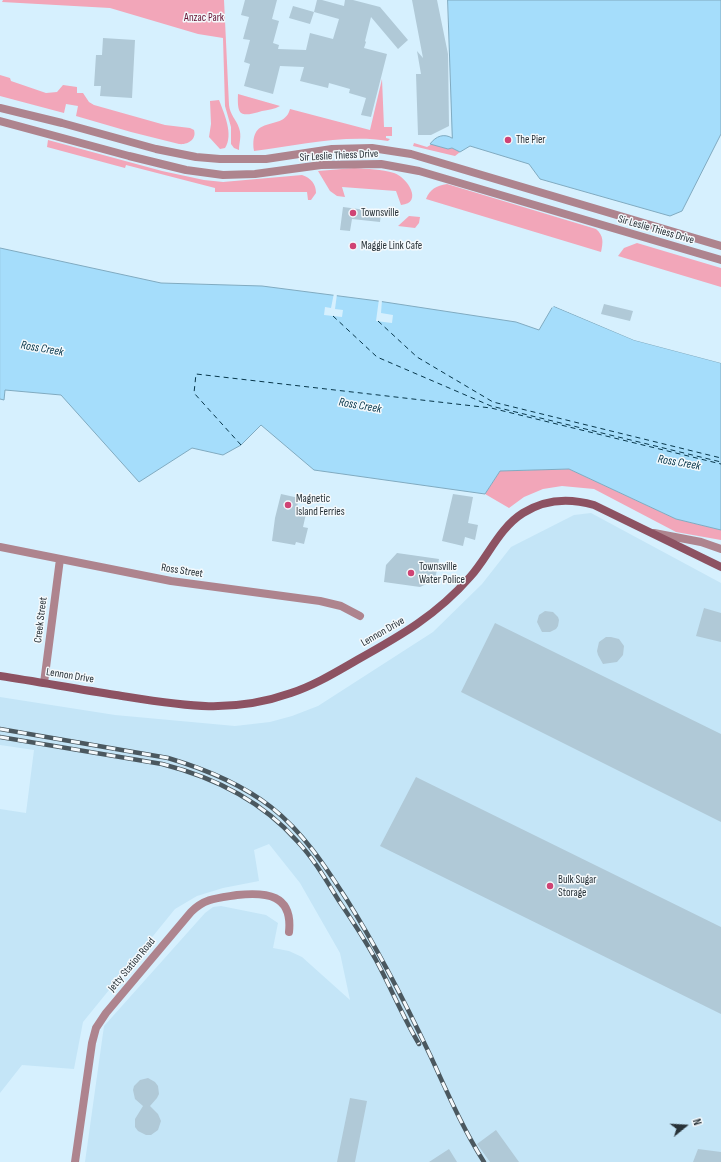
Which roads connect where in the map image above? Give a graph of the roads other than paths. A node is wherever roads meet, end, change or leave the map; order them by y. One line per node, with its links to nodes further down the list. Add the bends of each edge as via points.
1 (0, 108): 3 (street, Sir Leslie Thiess Drive, via 196,157 266,159 332,149 372,148 411,154)
2 (0, 121): 4 (street, Sir Leslie Thiess Drive, via 129,156 223,176 321,165 381,164 419,171)
3 (721, 246)
4 (721, 260)
5 (652, 533): 7 (street, via 701,542); 9 (street, Lennon Drive); 12 (street, Lennon Drive, via 585,502 565,500 537,506 522,513 509,524 471,577 444,604 421,622 319,681 273,698 235,706 196,707)
6 (0, 547): 8 (street, Ross Street)
7 (721, 549)
8 (60, 559): 10 (street, Ross Street, via 171,581 320,601 341,606); 12 (street, Creek Street)
9 (721, 567)
10 (360, 616)
11 (0, 676): 12 (street, Lennon Drive)
12 (44, 683)
13 (289, 932): 14 (street, Jetty Station Road, via 286,907 276,898 265,894 211,899 191,912 96,1028 90,1053)
14 (75, 1162)

